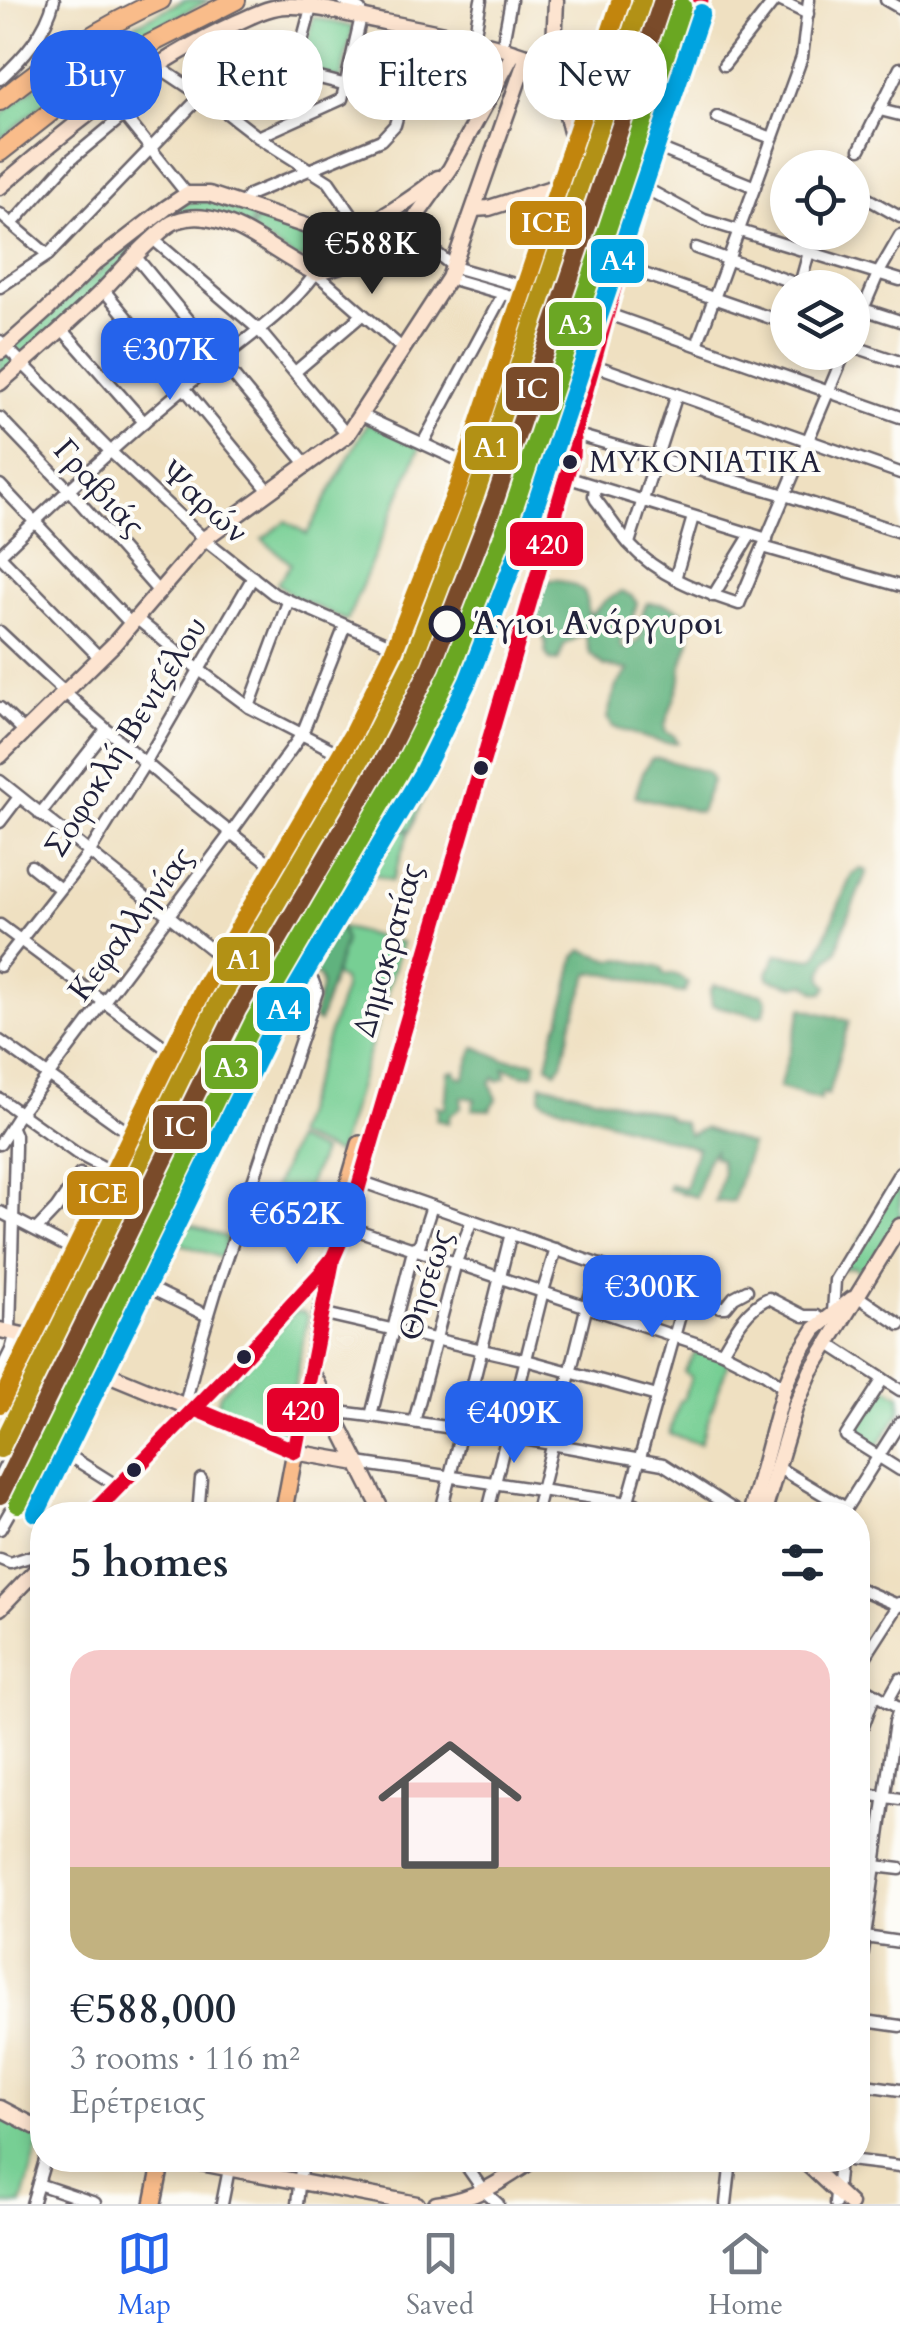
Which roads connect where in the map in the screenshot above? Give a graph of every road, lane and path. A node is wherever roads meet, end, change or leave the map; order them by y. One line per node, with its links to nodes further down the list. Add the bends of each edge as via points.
1 (52, 0): 34 (street, via 33,44)
2 (141, 0): 19 (highway)
3 (161, 0): 19 (highway)
4 (236, 0): 53 (highway, via 98,75)
5 (342, 0): 18 (street)
6 (482, 0): 23 (street)
7 (512, 0): 28 (street)
8 (556, 0): 24 (street)
9 (566, 0): 25 (street)
10 (644, 0): 26 (street)
11 (777, 0): 17 (street); 31 (street)
12 (809, 0): 17 (street)
13 (886, 0): 16 (street)
14 (690, 6): 50 (street); 77 (main road, Δημοκρατίας); 86 (main road, Δημοκρατίας, via 675,30 628,186)
15 (310, 8): 18 (street); 20 (street); 30 (street, via 265,10)
16 (900, 8)
17 (808, 14): 49 (street, via 802,57)
18 (361, 17): 21 (street); 22 (street)
19 (121, 20): 36 (highway)
20 (304, 30)
21 (358, 30)
22 (424, 30)
23 (475, 30)
24 (555, 30)
25 (563, 30)
26 (633, 30)
27 (503, 49): 28 (street)
28 (514, 52): 29 (street); 33 (street); 63 (street)
29 (523, 55)
30 (162, 63)
31 (724, 65)
32 (900, 68): 37 (street)
33 (503, 73)
34 (0, 79)
35 (343, 96): 48 (street)
36 (0, 102)
37 (880, 110): 38 (street); 52 (street)
38 (900, 115)
39 (717, 117): 49 (street)
40 (182, 118): 51 (street)
41 (81, 120): 57 (street)
42 (118, 120): 66 (street, via 70,160)
43 (126, 120): 51 (street)
44 (237, 120): 48 (street)
45 (397, 120): 55 (street, via 380,140)
46 (478, 120): 54 (street)
47 (568, 120): 56 (street)
48 (258, 136): 55 (street)
49 (772, 138): 58 (street)
50 (656, 147): 58 (street); 59 (street)
51 (150, 149): 60 (street); 74 (street)
52 (860, 149)
53 (0, 152)
54 (450, 168): 67 (street); 70 (street)
55 (309, 169): 62 (street); 67 (street, via 329,182)
56 (584, 178): 63 (street); 90 (street)
57 (0, 187)
58 (755, 187): 68 (street)
59 (644, 188): 68 (street); 77 (street)
60 (186, 194): 62 (street); 99 (street, via 95,263)
61 (870, 200): 65 (street)
62 (242, 204): 67 (street, via 331,235)
63 (474, 209): 80 (street)
64 (0, 214): 66 (street)
65 (900, 217)
66 (12, 224): 74 (street)
67 (363, 226): 70 (street)
68 (738, 230): 73 (street); 76 (street)
69 (900, 236): 81 (street)
70 (402, 238): 79 (street, via 395,248); 80 (street, via 430,248)
71 (153, 240): 75 (street); 79 (street, via 175,221 203,217); 97 (street)
72 (696, 248): 76 (street)
73 (809, 252): 78 (street); 81 (street)
74 (48, 254): 84 (street)
75 (136, 257): 85 (street); 102 (street)
76 (727, 259): 82 (street); 89 (street)
77 (624, 260): 86 (main road, Δημοκρατίας); 89 (street)
78 (804, 270)
79 (316, 272): 93 (street); 97 (street)
80 (452, 272): 88 (street); 90 (street); 100 (street)
81 (878, 274): 83 (street); 87 (street)
82 (770, 275)
83 (900, 280)
84 (0, 288)
85 (103, 289): 96 (street); 109 (street)
86 (613, 292): 92 (main road, Δημοκρατίας)
87 (870, 293)
88 (503, 294): 90 (street); 119 (street)
89 (713, 298): 94 (street); 98 (street)
90 (544, 299): 119 (street, via 482,472)
91 (870, 311): 95 (street)
92 (608, 314): 98 (street); 105 (main road, Δημοκρατίας)
93 (362, 315): 100 (street); 107 (street)
94 (770, 318)
95 (900, 321)
96 (62, 328): 104 (street); 115 (street)
97 (258, 328): 102 (street); 107 (street)
98 (697, 345): 110 (street)
99 (2, 347): 104 (street, Ψαρών)
100 (404, 350): 112 (street)
101 (870, 352): 103 (street)
102 (220, 358): 109 (street); 122 (street)
103 (900, 362)
104 (22, 364): 108 (street); 120 (street, Ψαρών)
105 (594, 365): 111 (street); 116 (main road, Δημοκρατίας)
106 (837, 370): 110 (street)
107 (295, 372): 117 (street)
108 (0, 383)
109 (184, 388): 115 (street); 128 (street)
110 (828, 391): 113 (street); 118 (street)
111 (677, 394): 118 (street); 121 (street)
112 (361, 414): 117 (street); 119 (street)
113 (900, 417)
114 (0, 418): 127 (street, Γραβιάς)
115 (144, 422): 120 (street)
116 (574, 435): 121 (street); 124 (main road, Δημοκρατίας); 191 (main road, Δημοκρατίας, via 554,481)
117 (347, 436): 122 (street)
118 (808, 440): 123 (street); 129 (street)
119 (423, 443)
120 (110, 450): 127 (street); 135 (street, Ψαρών)
121 (655, 457): 129 (street); 130 (street)
122 (307, 465): 128 (street)
123 (900, 473)
124 (566, 476): 126 (street); 185 (main road, Δημοκρατίας)
125 (0, 484): 132 (street)
126 (595, 486): 130 (street); 136 (street, via 596,500)
127 (69, 490): 132 (street); 142 (street, Γραβιάς)
128 (269, 491): 135 (street)
129 (785, 495): 133 (street); 137 (street)
130 (641, 500): 131 (street); 136 (street)
131 (693, 517): 134 (street); 140 (street)
132 (34, 522): 138 (street); 145 (street)
133 (900, 532)
134 (751, 534): 137 (street); 143 (street)
135 (204, 539): 139 (street, Ψαρών); 142 (street)
136 (629, 543): 140 (street)
137 (765, 543): 141 (street); 143 (street, via 738,604)
138 (0, 555): 148 (street)
139 (252, 577): 144 (street, Ψαρών); 149 (street, Σοφοκλή Βενιζέλου)
140 (675, 579): 143 (street)
141 (900, 586)
142 (160, 593): 145 (street)
143 (713, 596)
144 (288, 602): 146 (street, Ψαρών); 151 (street)
145 (134, 622): 148 (street); 149 (street)
146 (345, 626): 155 (street, Κεφαλληνίας); 157 (street, Ψαρών, via 400,650)
147 (0, 632): 150 (street)
148 (100, 658): 150 (street)
149 (198, 669): 151 (street); 158 (street, Σοφοκλή Βενιζέλου)
150 (65, 694): 153 (street); 154 (street)
151 (250, 707): 155 (street)
152 (0, 708): 154 (street)
153 (106, 730): 158 (street); 161 (street)
154 (24, 732): 156 (street)
155 (302, 734): 157 (street); 163 (street, Κεφαλληνίας)
156 (0, 756)
157 (348, 758): 166 (street)
158 (145, 763): 163 (street); 164 (street, Σοφοκλή Βενιζέλου)
159 (0, 781): 160 (street)
160 (19, 797): 161 (street); 162 (street)
161 (40, 814): 164 (street)
162 (0, 822)
163 (230, 834): 166 (street); 168 (street, Κεφαλληνίας)
164 (90, 853): 167 (street, Σοφοκλή Βενιζέλου); 168 (street)
165 (31, 866): 167 (street)
166 (292, 879): 172 (street)
167 (60, 889): 170 (street, Σοφοκλή Βενιζέλου)
168 (169, 916): 172 (street); 174 (street, Κεφαλληνίας)
169 (0, 925): 170 (street)
170 (19, 939): 171 (street, Σοφοκλή Βενιζέλου); 174 (street)
171 (0, 966)
172 (247, 978): 173 (street); 176 (street)
173 (269, 988): 202 (street); 211 (street, via 282,971 290,971 313,981 318,992)
174 (104, 1002): 176 (street); 177 (street, Κεφαλληνίας)
175 (0, 1041): 177 (street)
176 (197, 1071): 182 (street)
177 (49, 1075): 179 (street, Κεφαλληνίας); 182 (street)
178 (0, 1100): 179 (street)
179 (20, 1113): 180 (street, Κεφαλληνίας); 186 (street)
180 (12, 1128): 181 (street, Κεφαλληνίας); 189 (street)
181 (0, 1144)
182 (157, 1154): 186 (street)
183 (900, 1172): 212 (street, via 835,1280)
184 (80, 1174): 193 (street)
185 (360, 1181): 187 (street); 191 (main road, Δημοκρατίας)
186 (141, 1187): 199 (street)
187 (432, 1206): 190 (street); 195 (street)
188 (0, 1212): 189 (street)
189 (13, 1218): 193 (street); 216 (street)
190 (472, 1220): 194 (street); 198 (street, Θησέως)
191 (342, 1224): 195 (street); 197 (main road, Δημοκρατίας)
192 (899, 1229): 207 (street)
193 (36, 1230): 199 (street)
194 (511, 1233): 196 (street); 201 (street)
195 (416, 1248): 198 (street); 215 (street)
196 (556, 1249): 200 (street); 205 (street)
197 (334, 1255): 208 (street, Δημοκρατίας); 210 (main road)
198 (456, 1262): 201 (street); 218 (street, Θησέως)
199 (100, 1264): 222 (street)
200 (600, 1264): 203 (street); 209 (street)
201 (498, 1276): 205 (street); 220 (street)
202 (129, 1278): 211 (street); 224 (street)
203 (641, 1278): 206 (street); 213 (street)
204 (747, 1290): 206 (street, via 724,1307)
205 (544, 1291): 209 (street); 223 (street)
206 (686, 1294): 217 (street)
207 (857, 1296): 212 (street); 214 (street); 219 (street)
208 (292, 1305): 210 (street); 233 (street, Δημοκρατίας)
209 (586, 1305): 213 (street); 228 (street)
210 (321, 1313): 215 (street); 225 (main road)
211 (208, 1316): 233 (street)
212 (826, 1319): 221 (street, via 769,1298); 226 (street); 230 (street, via 802,1347)
213 (630, 1320): 217 (street)
214 (900, 1325)
215 (392, 1330): 218 (street); 236 (street)
216 (8, 1331): 222 (street); 227 (street, via 11,1350)
217 (674, 1335): 221 (street); 232 (street)
218 (436, 1340): 220 (street); 237 (street, Θησέως)
219 (829, 1344): 226 (street); 229 (street)
220 (481, 1350): 223 (street); 239 (street)
221 (722, 1352): 230 (street)
222 (62, 1354): 224 (street); 249 (street)
223 (526, 1360): 228 (street); 240 (street)
224 (86, 1365): 233 (street); 241 (street)
225 (310, 1368): 234 (main road); 235 (street)
226 (811, 1371): 247 (street)
227 (0, 1372)
228 (570, 1372): 232 (street); 242 (street)
229 (883, 1378): 231 (street); 244 (street, via 847,1437)
230 (784, 1388): 265 (street)
231 (900, 1390)
232 (657, 1396): 245 (street)
233 (190, 1407): 243 (street); 253 (street, Δημοκρατίας)
234 (302, 1410): 235 (main road, via 312,1404); 243 (main road)
235 (332, 1410): 236 (street); 246 (street)
236 (371, 1416): 237 (street)
237 (414, 1422): 239 (street)
238 (900, 1423): 244 (street)
239 (462, 1429): 240 (street); 250 (street)
240 (507, 1436): 242 (street); 252 (street)
241 (49, 1443): 253 (street); 269 (street)
242 (552, 1444): 245 (street); 254 (street)
243 (295, 1451): 246 (street); 257 (main road)
244 (878, 1457): 248 (street); 268 (street)
245 (640, 1459): 263 (street); 264 (street, via 669,1466)
246 (358, 1463): 250 (street); 258 (street)
247 (778, 1467): 266 (street); 267 (street)
248 (900, 1470)
249 (0, 1476)
250 (450, 1476): 252 (street); 259 (street)
251 (201, 1480): 256 (street)
252 (495, 1484): 254 (street); 260 (street)
253 (118, 1486): 255 (street, Δημοκρατίας)
254 (541, 1490): 261 (street); 262 (street)
255 (103, 1502)
256 (199, 1502)
257 (285, 1502)
258 (378, 1502)
259 (443, 1502)
260 (490, 1502)
261 (538, 1502)
262 (621, 1502)
263 (628, 1502)
264 (723, 1502)
265 (753, 1502)
266 (768, 1502)
267 (836, 1502)
268 (850, 1502)
269 (0, 1529)
270 (30, 1557): 271 (street)
271 (0, 1559)
272 (30, 1577): 275 (street)
273 (870, 1593): 274 (street)
274 (899, 1605): 276 (street)
275 (0, 1608)
276 (872, 1645): 277 (street)
277 (870, 1648)
278 (900, 1679): 281 (street)
279 (870, 1691): 280 (street)
280 (875, 1694): 281 (street); 282 (street)
281 (887, 1702): 283 (street)
282 (870, 1708)
283 (899, 1709): 285 (street)
284 (870, 1794): 285 (street)
285 (884, 1796): 286 (street); 288 (street)
286 (900, 1798)
287 (870, 1866): 288 (street)
288 (874, 1866): 289 (street); 290 (street)
289 (900, 1869)
290 (870, 1888)
291 (870, 1937): 292 (street)
292 (900, 1942)
293 (870, 2022): 294 (street)
294 (900, 2026)
295 (870, 2086): 296 (street)
296 (900, 2090)
297 (0, 2108): 298 (street)
298 (30, 2124)
299 (870, 2162): 300 (street)
300 (900, 2166)
301 (42, 2172): 313 (street)
302 (152, 2172): 314 (main road)
303 (159, 2172): 314 (main road)
304 (232, 2172): 321 (street)
305 (258, 2172): 312 (street)
306 (300, 2172): 312 (street)
307 (471, 2172): 315 (street)
308 (516, 2172): 315 (street)
309 (730, 2172): 326 (street)
310 (813, 2172): 316 (street)
311 (838, 2172): 316 (street)
312 (298, 2182): 317 (street); 322 (street)
313 (38, 2184): 318 (street); 319 (street)
314 (156, 2185): 320 (main road)
315 (484, 2190): 324 (street); 325 (street)
316 (836, 2198): 327 (street)
317 (356, 2199): 323 (street)
318 (95, 2203)
319 (32, 2204)
320 (153, 2204)
321 (222, 2204)
322 (296, 2204)
323 (417, 2204)
324 (436, 2204)
325 (498, 2204)
326 (726, 2204)
327 (850, 2204)

